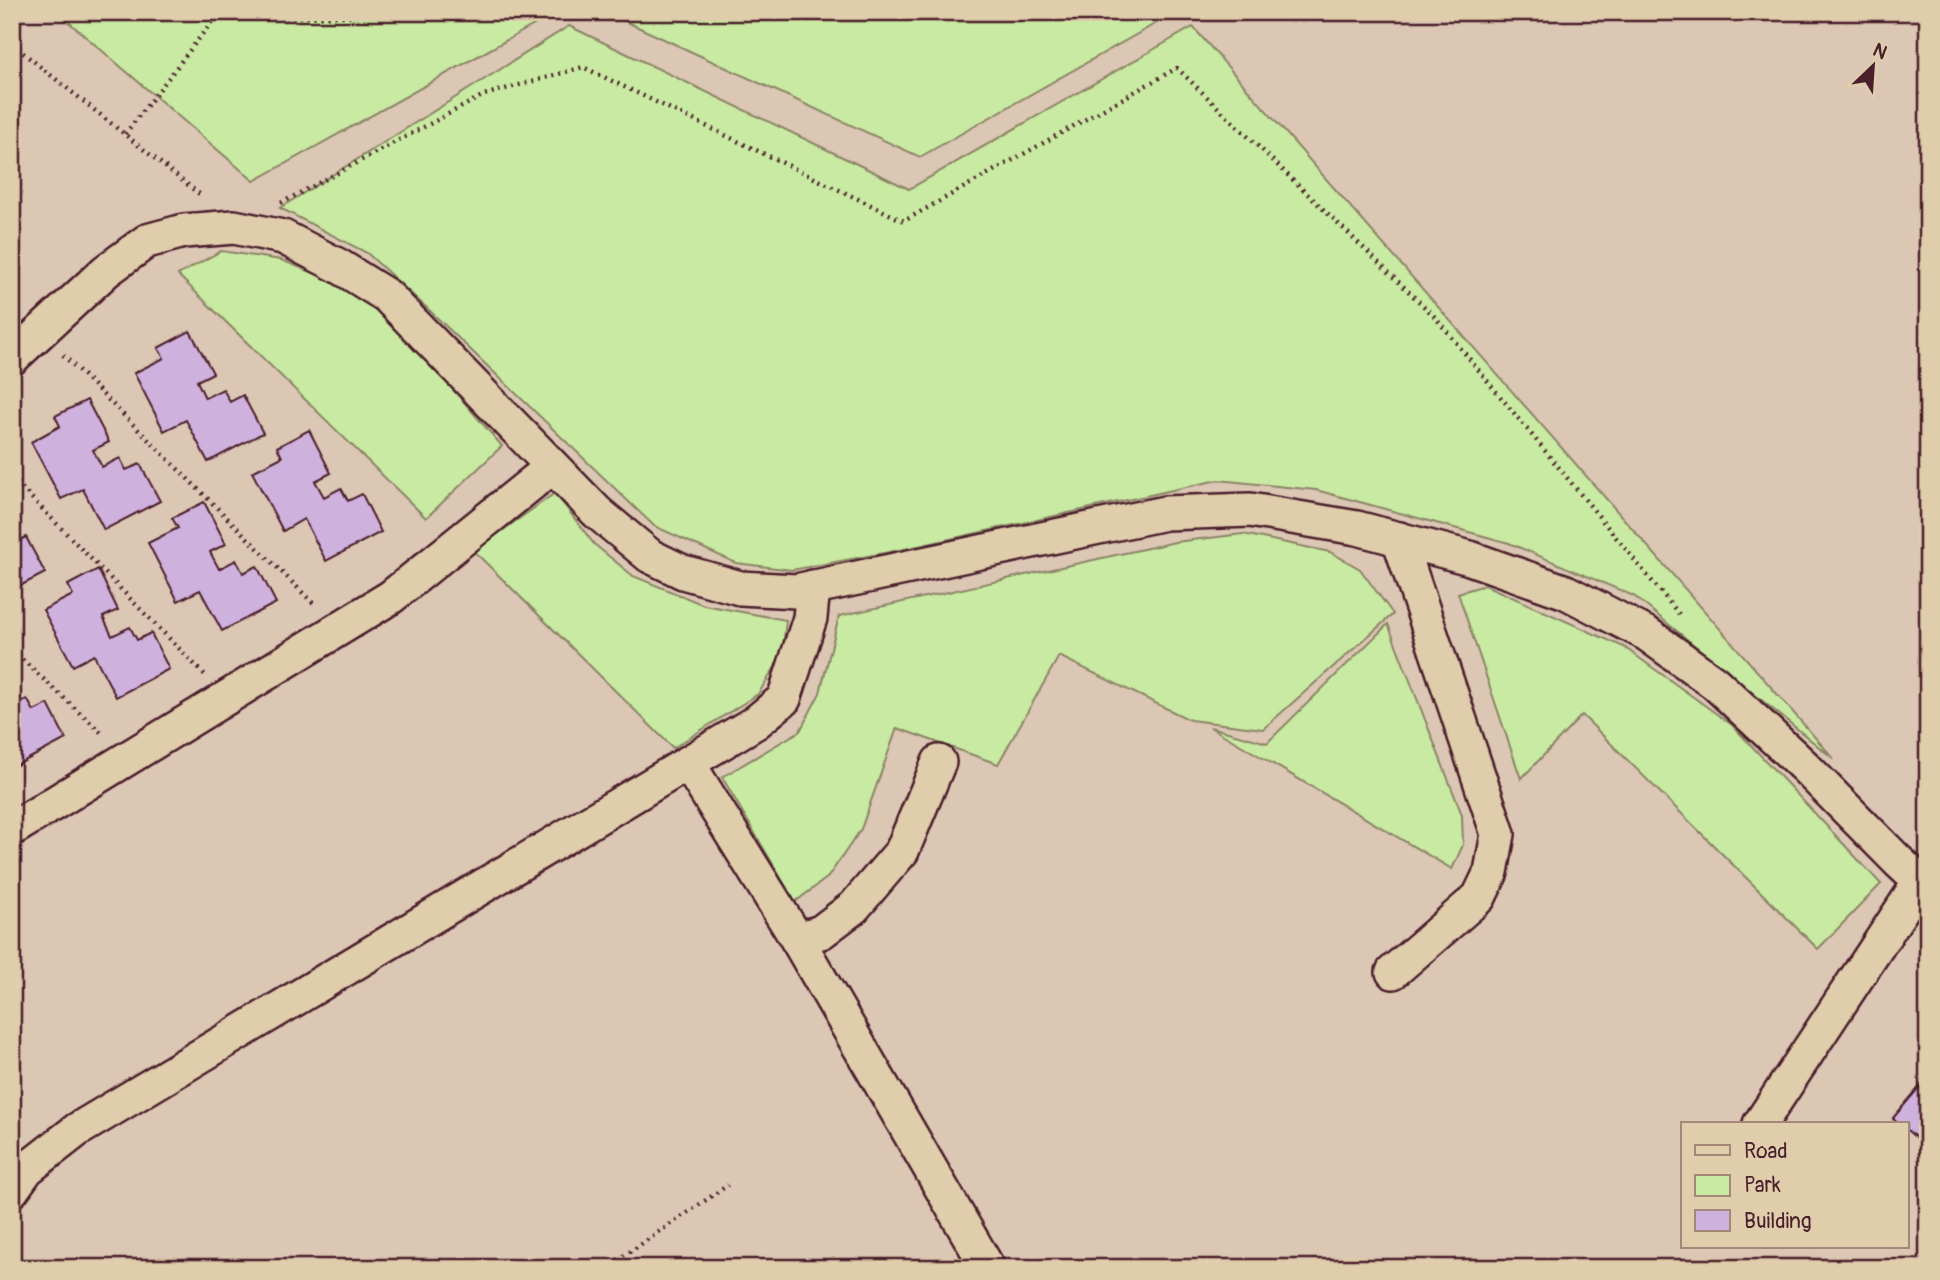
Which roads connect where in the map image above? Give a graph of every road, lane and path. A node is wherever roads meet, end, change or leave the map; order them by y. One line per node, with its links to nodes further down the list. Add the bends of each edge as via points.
1 (431, 12): 3 (path, via 214,19)
2 (12, 44): 3 (path)
3 (125, 134): 4 (path)
4 (234, 227): 5 (street, via 184,231 146,242 106,271); 7 (street, via 283,237 387,296); 11 (path, via 484,95 583,67 904,221 1177,68 1435,317)
5 (41, 332): 6 (street); 12 (path)
6 (12, 358)
7 (552, 467): 10 (street, via 650,556 683,572 740,588 796,591); 12 (street, via 391,597)
8 (12, 478): 14 (path)
9 (1399, 539): 10 (street, via 1250,510 1165,513); 19 (street, via 1566,592 1647,634 1715,683); 21 (street, via 1499,834 1491,872 1479,897)
10 (813, 587): 17 (street, via 810,618 783,699 756,722)
11 (1681, 617)
12 (339, 629): 14 (street)
13 (12, 650): 15 (path)
14 (228, 698): 15 (street)
15 (127, 757): 18 (street)
16 (939, 762): 20 (street, via 902,851 854,907 821,932)
17 (688, 763): 20 (street); 24 (street, via 77,1130 27,1169)
18 (12, 829)
19 (1924, 885): 22 (street)
20 (797, 939): 26 (street)
21 (1393, 972)
22 (1761, 1122)
23 (728, 1185): 25 (path)
24 (12, 1190)
25 (606, 1268)
26 (988, 1268)

